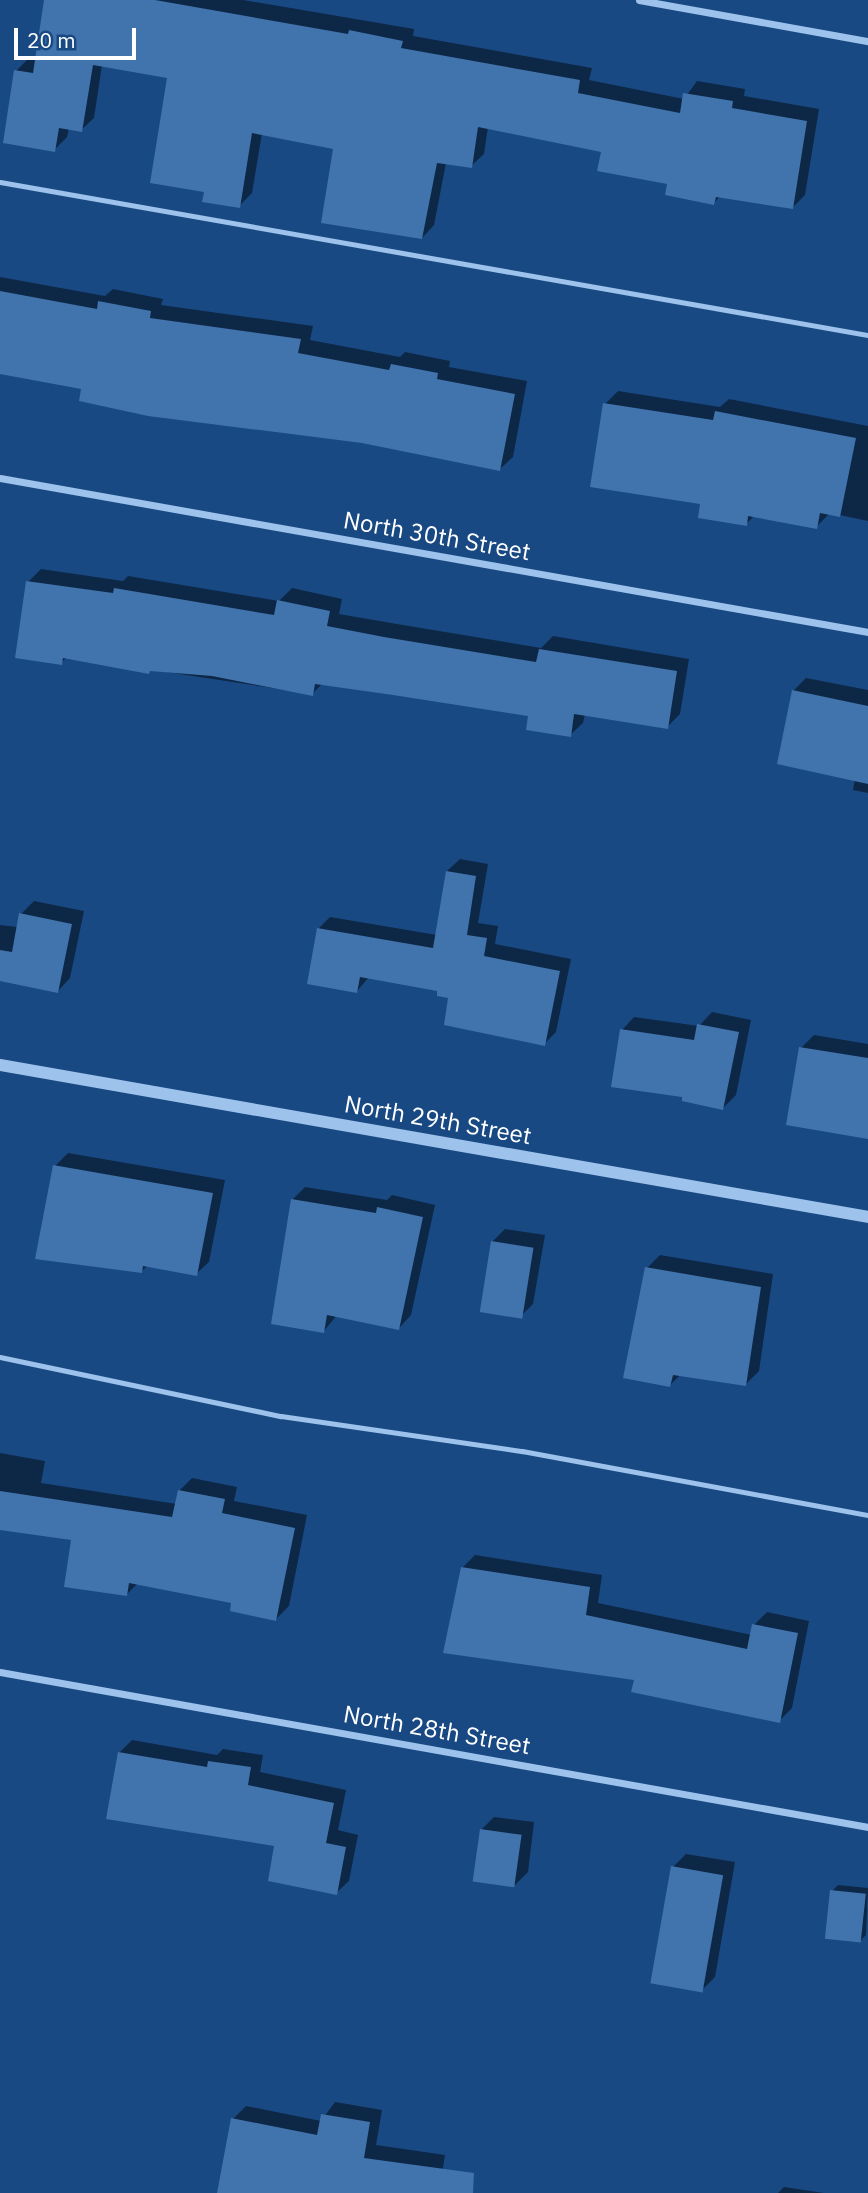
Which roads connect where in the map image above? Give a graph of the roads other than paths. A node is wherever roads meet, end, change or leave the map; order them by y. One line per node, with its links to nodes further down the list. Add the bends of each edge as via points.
1 (639, 0): 2 (street)
2 (868, 41)
3 (0, 182): 4 (lane)
4 (868, 335)
5 (0, 478): 6 (street, North 30th Street)
6 (868, 632)
7 (0, 1065): 8 (street, North 29th Street)
8 (868, 1217)
9 (0, 1357): 10 (lane, via 281,1416 522,1451)
10 (868, 1515)
11 (0, 1672): 12 (street, North 28th Street)
12 (868, 1827)

